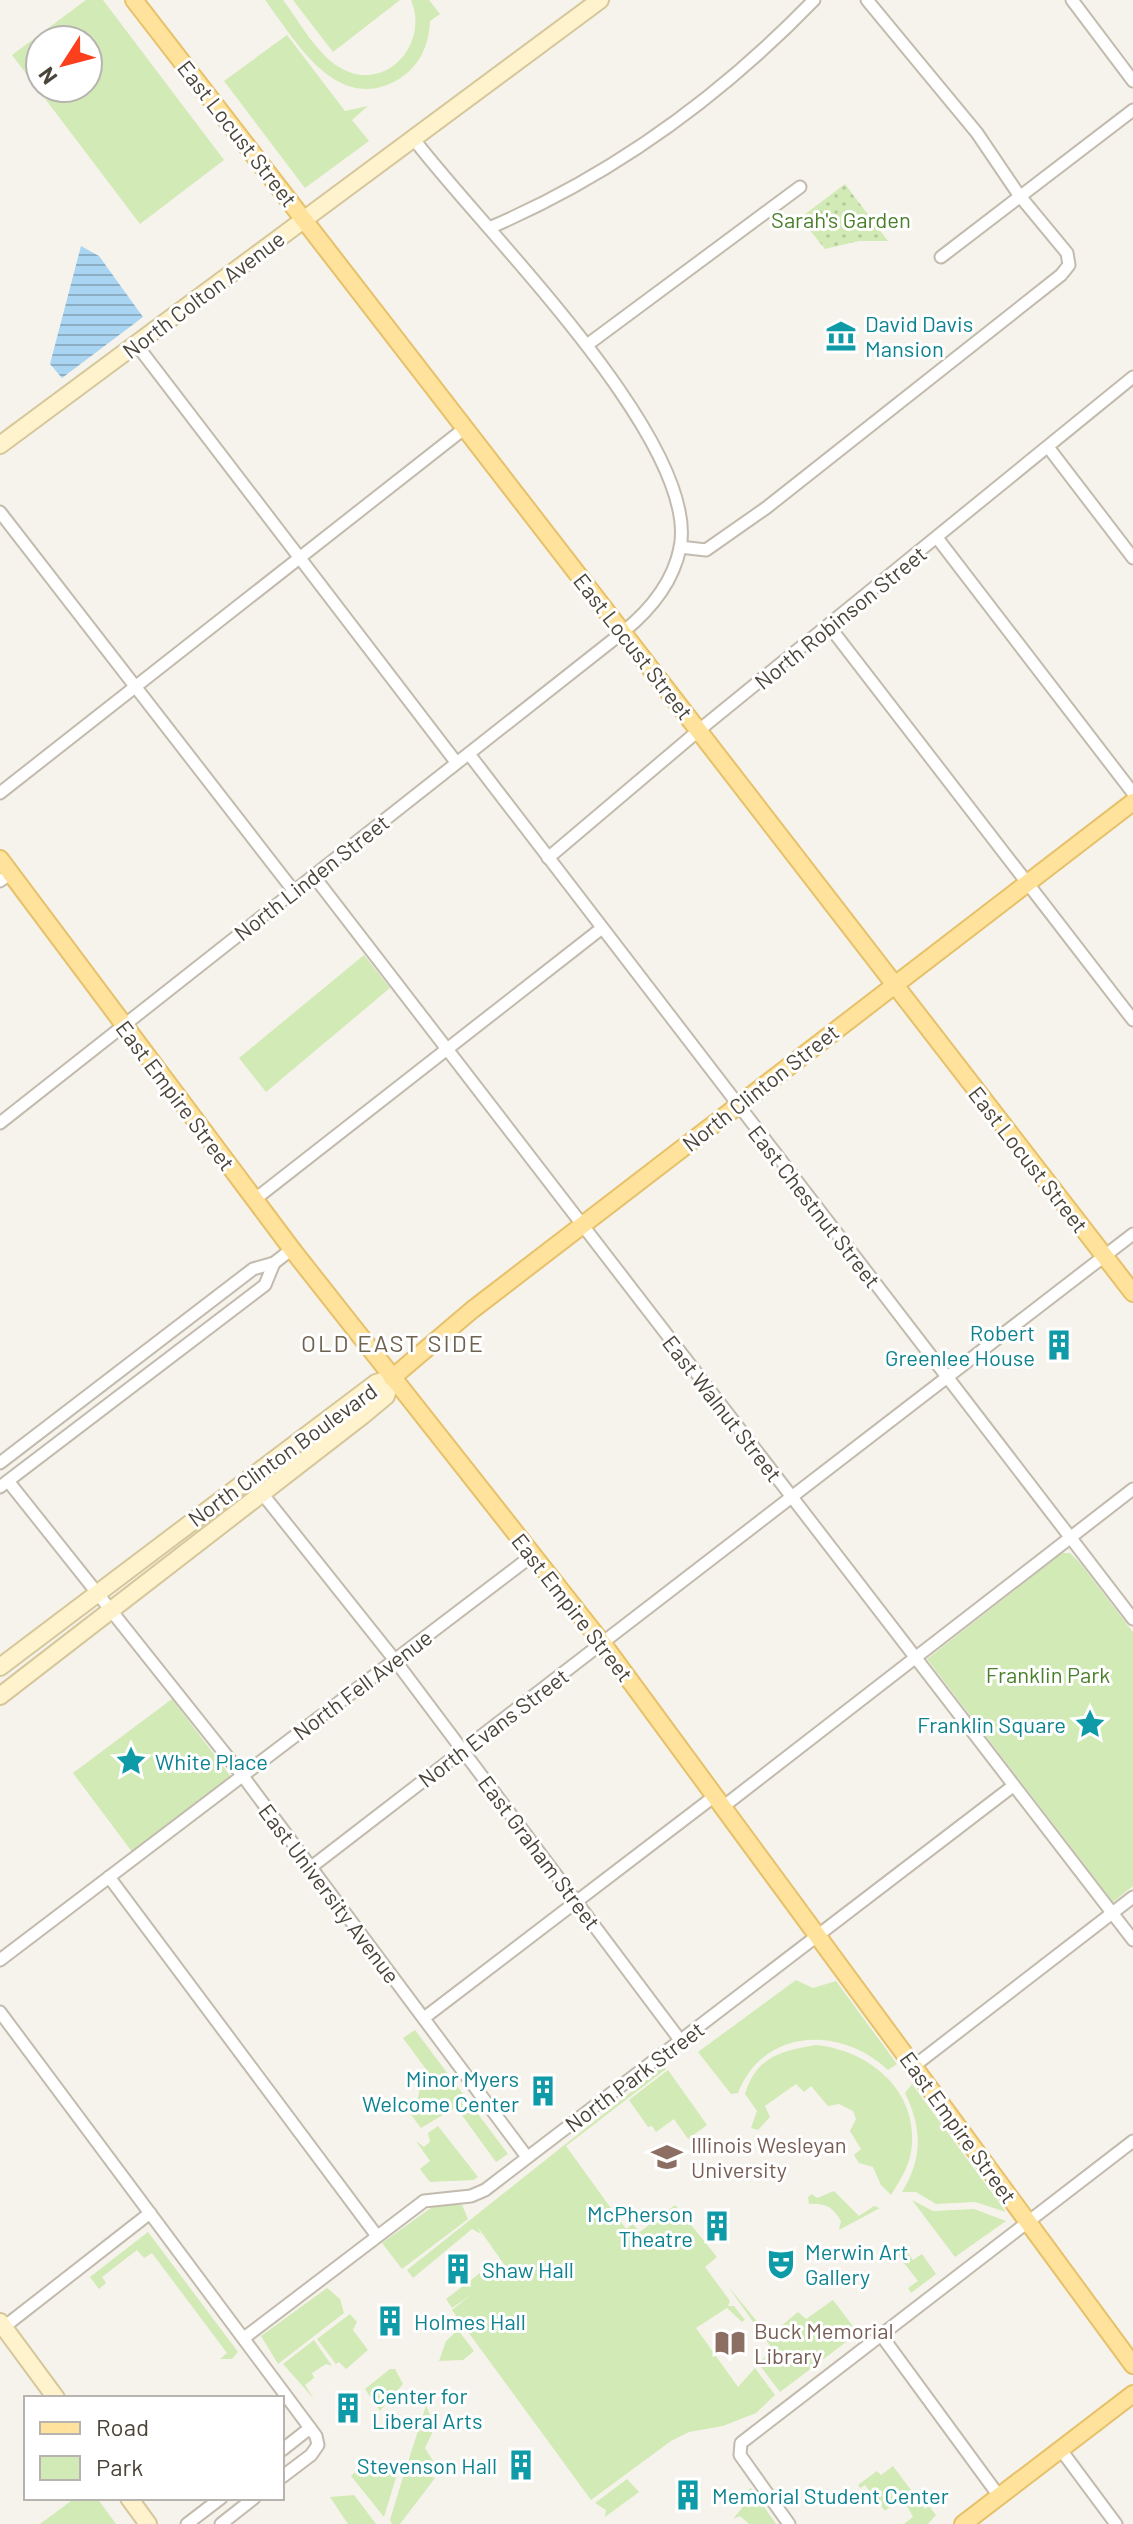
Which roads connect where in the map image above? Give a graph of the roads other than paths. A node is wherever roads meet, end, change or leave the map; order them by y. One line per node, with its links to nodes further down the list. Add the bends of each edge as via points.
1 (134, 0): 11 (main road, East Locust Street)
2 (598, 0): 8 (street, North Colton Avenue)
3 (814, 0): 12 (street, via 750,64 674,124 611,167)
4 (867, 0): 10 (street, via 977,133)
5 (1072, 0): 6 (street)
6 (1133, 81)
7 (1133, 110): 10 (street)
8 (413, 138): 11 (street, North Colton Avenue); 12 (street)
9 (800, 187): 15 (street)
10 (1019, 195): 13 (street); 22 (street, via 1067,253 1069,265 1061,275 766,508 706,550)
11 (304, 219): 14 (street, North Colton Avenue); 17 (main road, East Locust Street)
12 (489, 228): 15 (street)
13 (941, 257)
14 (136, 344): 18 (street, North Colton Avenue); 23 (street)
15 (587, 345): 22 (street, via 669,479 680,520)
16 (1133, 377): 19 (street, North Robinson Street)
17 (465, 428): 23 (street); 26 (main road, East Locust Street)
18 (0, 445)
19 (1048, 447): 21 (street, North Robinson Street); 24 (street)
20 (0, 512): 27 (street)
21 (938, 539): 25 (street, North Robinson Street); 32 (street)
22 (680, 547): 26 (street, North Linden Street, via 652,604)
23 (299, 557): 27 (street); 30 (street)
24 (1133, 558)
25 (829, 626): 28 (street, North Robinson Street); 38 (street)
26 (623, 632): 28 (main road, East Locust Street); 29 (street, North Linden Street)
27 (134, 686): 31 (street); 39 (street)
28 (698, 731): 34 (street, North Robinson Street); 41 (main road, East Locust Street)
29 (469, 754): 30 (street, North Linden Street); 34 (street, East Chestnut Street)
30 (456, 762): 36 (street, North Linden Street)
31 (0, 793)
32 (1133, 793)
33 (1133, 802): 38 (main road, North Clinton Street)
34 (548, 858): 40 (street, East Chestnut Street)
35 (0, 859): 37 (main road, East Empire Street)
36 (313, 875): 39 (street, North Linden Street); 44 (street, East Walnut Street)
37 (5, 877): 43 (main road, East Empire Street)
38 (1027, 882): 41 (main road, North Clinton Street); 42 (street)
39 (293, 890): 43 (street, North Linden Street)
40 (602, 928): 44 (street); 45 (street, East Chestnut Street)
41 (894, 984): 45 (main road, North Clinton Street); 51 (main road, East Locust Street)
42 (1133, 1020)
43 (124, 1026): 46 (street, North Linden Street); 47 (main road, East Empire Street)
44 (447, 1049): 47 (street); 48 (street, East Walnut Street)
45 (737, 1105): 48 (main road, North Clinton Street); 56 (street, East Chestnut Street)
46 (0, 1123)
47 (254, 1200): 50 (main road, East Empire Street)
48 (582, 1225): 57 (main road, North Clinton Street); 63 (street, East Walnut Street)
49 (1133, 1234): 51 (street, North Evans Street)
50 (292, 1249): 52 (street); 57 (main road, East Empire Street)
51 (1105, 1256): 53 (main road, East Locust Street); 56 (street, North Evans Street)
52 (274, 1263): 54 (street, via 253,1269); 55 (street, via 265,1285)
53 (1133, 1293)
54 (135, 1359): 55 (street); 58 (street)
55 (147, 1375): 60 (street)
56 (947, 1376): 63 (street, North Evans Street); 64 (street, East Chestnut Street)
57 (392, 1378): 59 (street, North Clinton Boulevard, via 376,1383); 62 (street, North Clinton Boulevard, via 386,1396); 65 (main road, East Empire Street)
58 (0, 1464): 60 (street, via 11,1470)
59 (249, 1477): 62 (street, East Graham Street); 66 (street, North Clinton Boulevard)
60 (3, 1484): 66 (street, East University Avenue)
61 (1133, 1489): 64 (street)
62 (263, 1494): 67 (street, North Clinton Boulevard); 70 (street, East Graham Street)
63 (791, 1496): 69 (street, North Evans Street); 71 (street, East Walnut Street)
64 (1070, 1538): 68 (street, East Chestnut Street); 71 (street)
65 (533, 1555): 69 (main road, East Empire Street); 70 (street, North Fell Avenue)
66 (97, 1593): 67 (street, East University Avenue); 72 (street, North Clinton Boulevard)
67 (111, 1611): 73 (street, North Clinton Boulevard); 75 (street, East University Avenue)
68 (1133, 1619)
69 (603, 1644): 74 (street, North Evans Street); 77 (main road, East Empire Street)
70 (394, 1659): 74 (street, East Graham Street); 75 (street, North Fell Avenue)
71 (915, 1659): 76 (street, East Walnut Street); 77 (street)
72 (0, 1667)
73 (0, 1696)
74 (462, 1749): 78 (street, North Evans Street); 81 (street, East Graham Street)
75 (242, 1775): 78 (street, East University Avenue); 79 (street, North Fell Avenue)
76 (1013, 1786): 82 (street, East Walnut Street); 83 (street, North Park Street)
77 (720, 1801): 81 (street); 83 (main road, East Empire Street)
78 (310, 1868): 87 (street, East University Avenue)
79 (109, 1877): 85 (street, North Fell Avenue); 94 (street)
80 (1133, 1897): 82 (street)
81 (576, 1899): 87 (street); 88 (street, East Graham Street)
82 (1112, 1913): 84 (street, East Walnut Street); 89 (street)
83 (819, 1936): 88 (street, North Park Street); 89 (main road, East Empire Street)
84 (1133, 1940)
85 (0, 1960)
86 (0, 2012): 92 (street)
87 (424, 2018): 91 (street, East University Avenue)
88 (680, 2040): 91 (street, North Park Street)
89 (914, 2066): 93 (main road, East Empire Street)
90 (1133, 2141): 93 (street)
91 (527, 2157): 94 (street, North Park Street, via 479,2194 428,2199)
92 (150, 2213): 95 (street); 97 (street)
93 (1028, 2222): 96 (street); 98 (main road, East Empire Street)
94 (377, 2236): 97 (street, North Park Street)
95 (2, 2324): 100 (street)
96 (881, 2335): 105 (street); 113 (street, via 738,2447)
97 (244, 2338): 101 (street)
98 (1133, 2365)
99 (1133, 2394): 103 (main road)
100 (55, 2396)
101 (310, 2428): 102 (street); 104 (street, via 318,2445)
102 (284, 2448)
103 (1061, 2450): 105 (main road); 114 (street)
104 (284, 2475)
105 (999, 2496): 109 (main road)
106 (130, 2500): 110 (street)
107 (218, 2500): 111 (street)
108 (251, 2500): 112 (street)
109 (973, 2521)
110 (148, 2524)
111 (187, 2524)
112 (221, 2524)
113 (789, 2524)
114 (1116, 2524)

